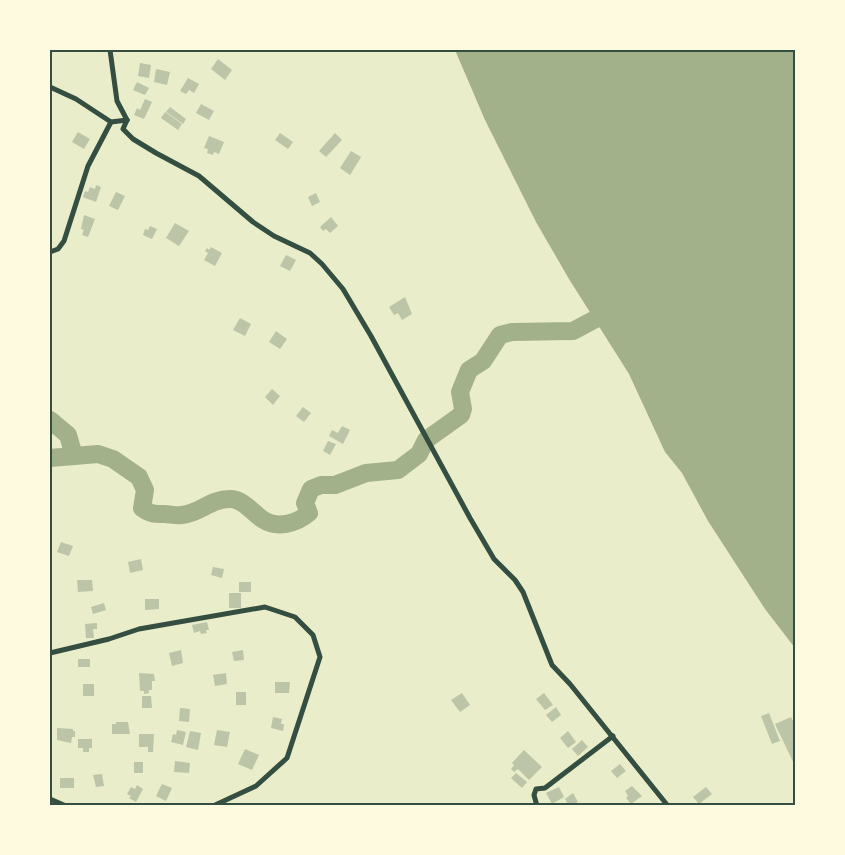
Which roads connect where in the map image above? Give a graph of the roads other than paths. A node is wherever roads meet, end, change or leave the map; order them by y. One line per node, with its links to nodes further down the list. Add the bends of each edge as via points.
1 (110, 50): 3 (street, via 117,101)
2 (50, 87): 4 (street)
3 (127, 120): 4 (street); 7 (street, via 123,129 134,139 199,176 273,236 309,253 343,289 494,559 523,592 552,665)
4 (111, 122): 5 (street, via 88,166 64,241)
5 (50, 252)
6 (50, 653): 10 (street, via 139,629 265,607 295,617 313,635 320,657 287,758 256,786)
7 (613, 736): 11 (street, via 545,788 536,789); 12 (street)
8 (50, 799): 9 (street)
9 (66, 806)
10 (213, 806)
11 (537, 806)
12 (668, 806)

